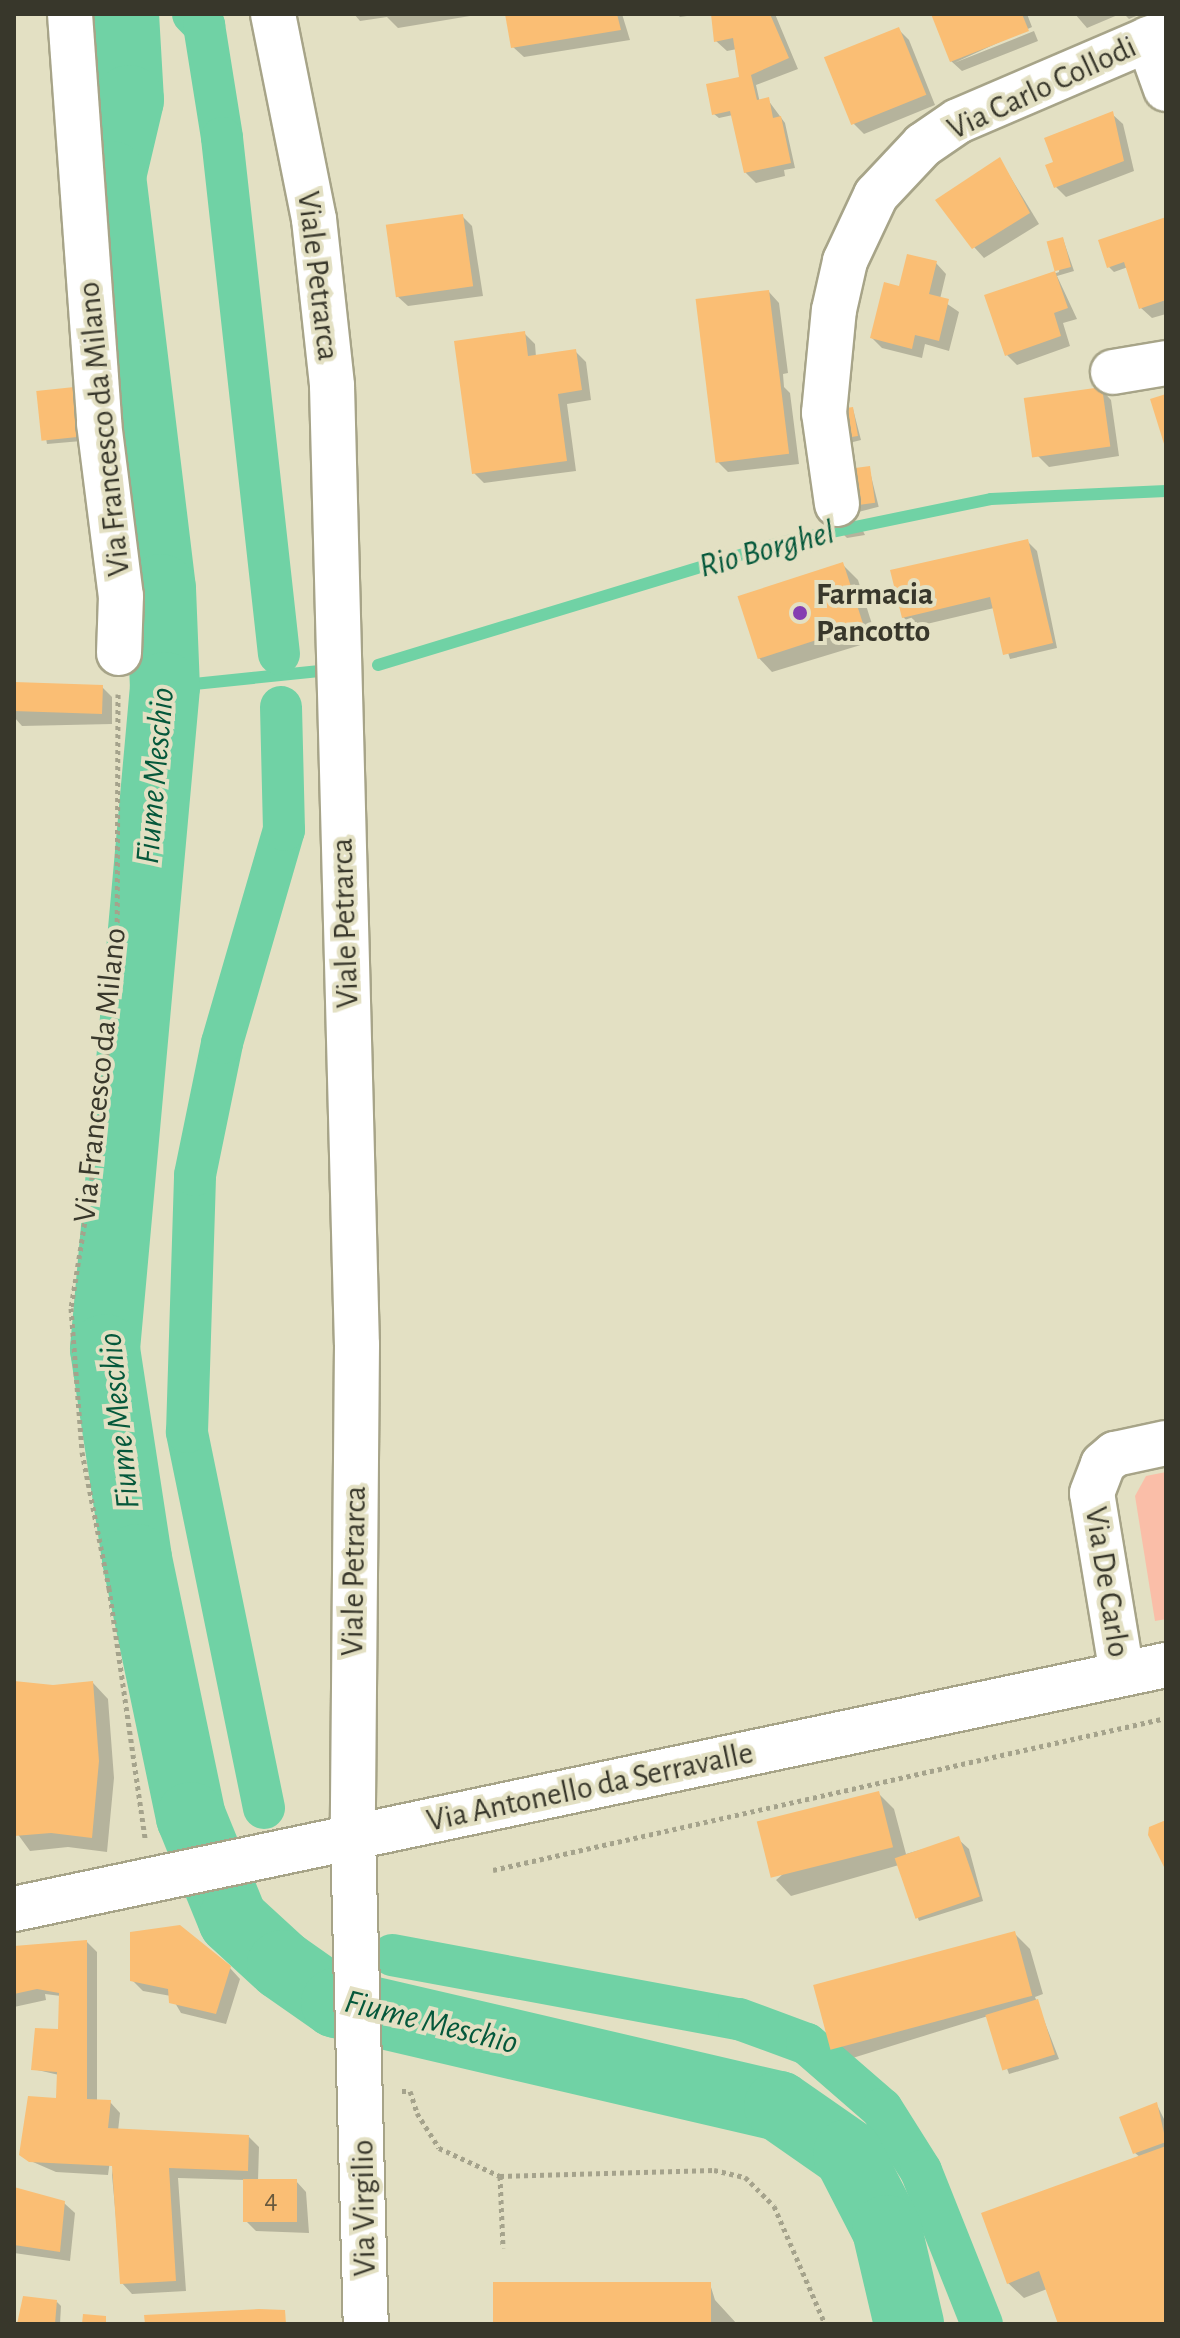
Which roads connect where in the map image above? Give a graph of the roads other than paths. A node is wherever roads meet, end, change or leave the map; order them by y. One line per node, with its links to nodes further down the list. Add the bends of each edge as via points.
1 (70, 14): 8 (street, Via Francesco da Milano, via 99,423 121,596)
2 (273, 14): 12 (street, Viale Petrarca, via 314,219 332,386 357,1345)
3 (1157, 36): 4 (street); 7 (street, Via Carlo Collodi, via 958,121 923,145 876,195 845,261 834,310 824,413)
4 (1166, 89)
5 (1166, 363): 6 (street)
6 (1113, 372)
7 (837, 504)
8 (119, 653)
9 (1166, 1443): 11 (street, Via De Carlo, via 1115,1454 1095,1477 1092,1493)
10 (1166, 1665): 11 (street, Via Antonello da Serravalle)
11 (1122, 1674): 12 (street, Via Antonello da Serravalle)
12 (353, 1837): 13 (street, Via Antonello da Serravalle); 14 (street, Viale Petrarca)
13 (14, 1909)
14 (357, 1928): 15 (street, Via Virgilio, via 372,2086)
15 (366, 2324)

